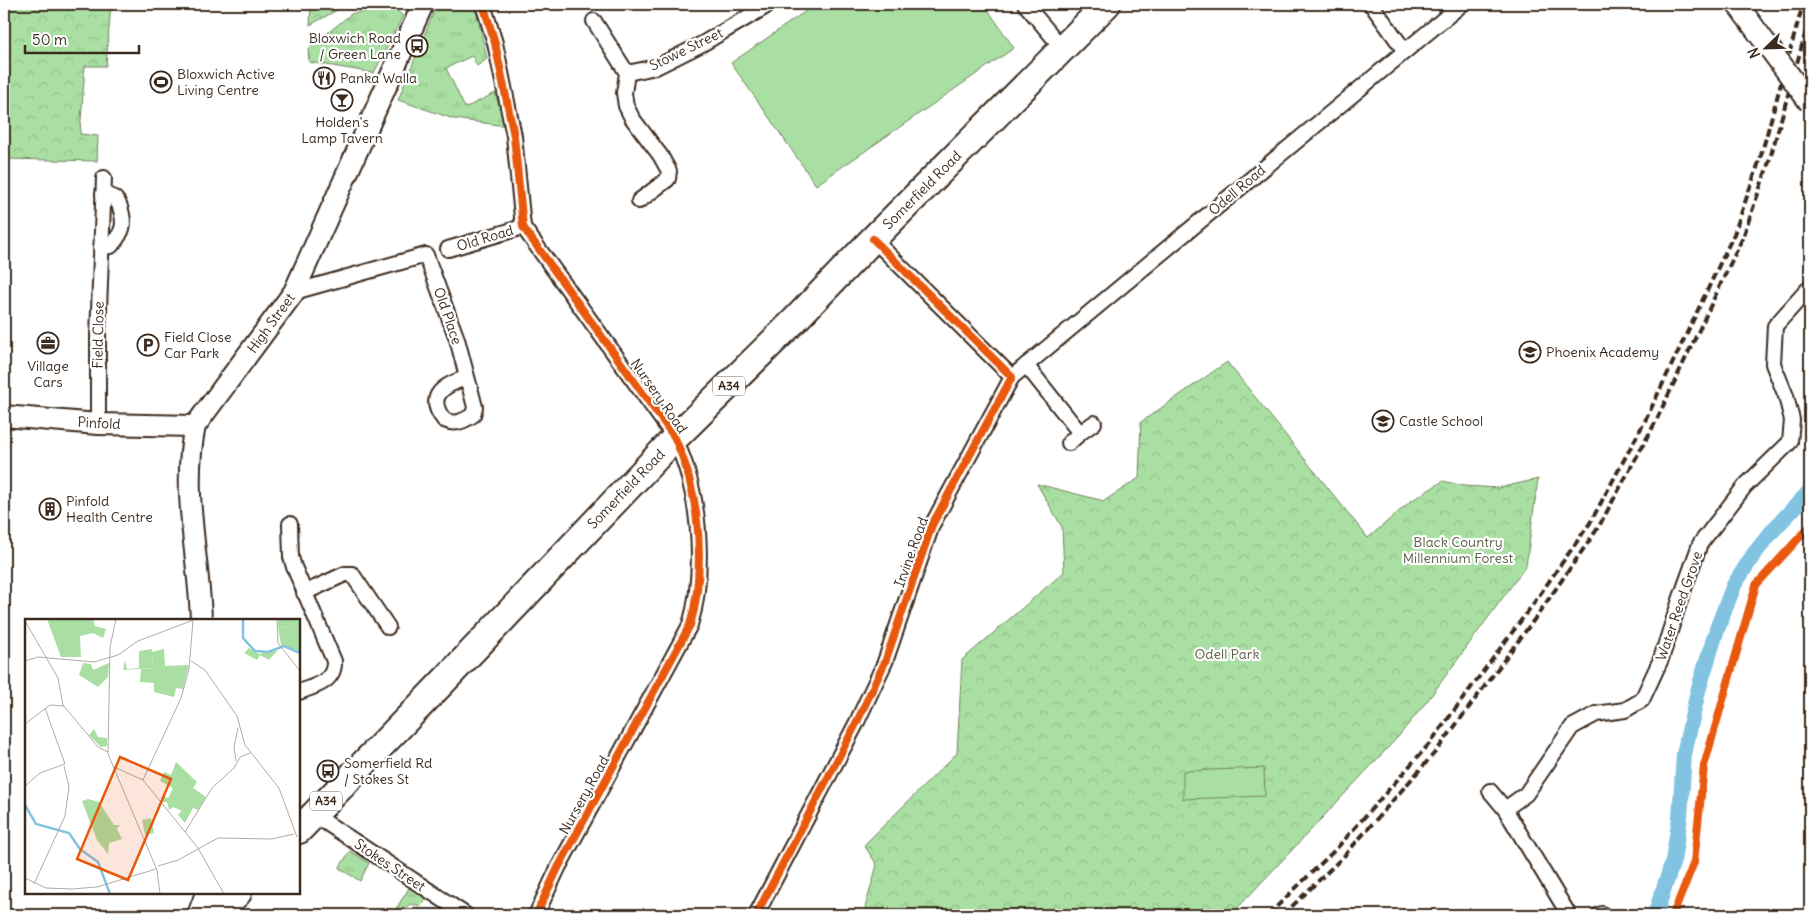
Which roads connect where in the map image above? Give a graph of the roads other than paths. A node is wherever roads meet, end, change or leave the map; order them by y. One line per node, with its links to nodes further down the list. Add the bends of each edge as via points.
1 (423, 4): 22 (main road, High Street)
2 (483, 4): 17 (street, via 495,43 514,136)
3 (770, 4): 12 (street, Stowe Street, via 656,67)
4 (1025, 4): 10 (street)
5 (1107, 4): 10 (highway, Somerfield Road / A34)
6 (1370, 4): 11 (street)
7 (1462, 4): 11 (street, Odell Road)
8 (1737, 4): 13 (main road, bridge)
9 (594, 21): 12 (street)
10 (1063, 49): 18 (highway, Somerfield Road / A34)
11 (1405, 51): 23 (street, Odell Road)
12 (627, 73): 16 (street, via 626,106 669,171 668,179)
13 (1810, 103)
14 (104, 178): 15 (street, Field Close)
15 (103, 194): 19 (street, Field Close); 19 (street, via 118,200 125,220 120,236 111,246)
16 (639, 201)
17 (523, 227): 20 (street, Old Road); 31 (street, Nursery Road)
18 (873, 239): 24 (street); 31 (highway, Somerfield Road / A34)
19 (101, 247): 28 (street, Field Close)
20 (448, 249)
21 (1810, 287): 39 (street, Water Reed Grove, via 1776,326 1773,364 1792,420 1790,442 1745,486 1700,544 1661,659 1642,700 1625,710 1596,714 1572,727 1526,794)
22 (294, 292): 25 (street, Old Place, via 426,255 457,339); 29 (main road, High Street)
23 (1026, 365): 24 (street, Odell Road); 30 (street)
24 (1012, 377): 47 (street, Irvine Road, via 932,526 885,662 856,724)
25 (466, 378)
26 (4, 416): 28 (main road, Pinfold)
27 (1094, 423): 30 (street)
28 (98, 424): 29 (main road, Pinfold)
29 (194, 426): 35 (main road, High Street, via 188,481)
30 (1080, 433): 32 (street)
31 (675, 438): 40 (highway, Somerfield Road / A34); 46 (street, Nursery Road, via 689,477 698,527 696,606 690,626 558,868)
32 (1069, 443)
33 (290, 524): 34 (street, via 292,557)
34 (304, 593): 36 (street, via 345,574 352,574); 37 (street, via 334,660 334,667 328,679)
35 (201, 619)
36 (388, 627)
37 (300, 692)
38 (1490, 791): 39 (street)
39 (1505, 809): 48 (street)
40 (306, 822): 45 (street, Stokes Street)
41 (206, 894): 43 (main road)
42 (237, 894): 44 (highway)
43 (198, 915)
44 (215, 915)
45 (466, 915)
46 (536, 915)
47 (756, 915)
48 (1569, 915)

